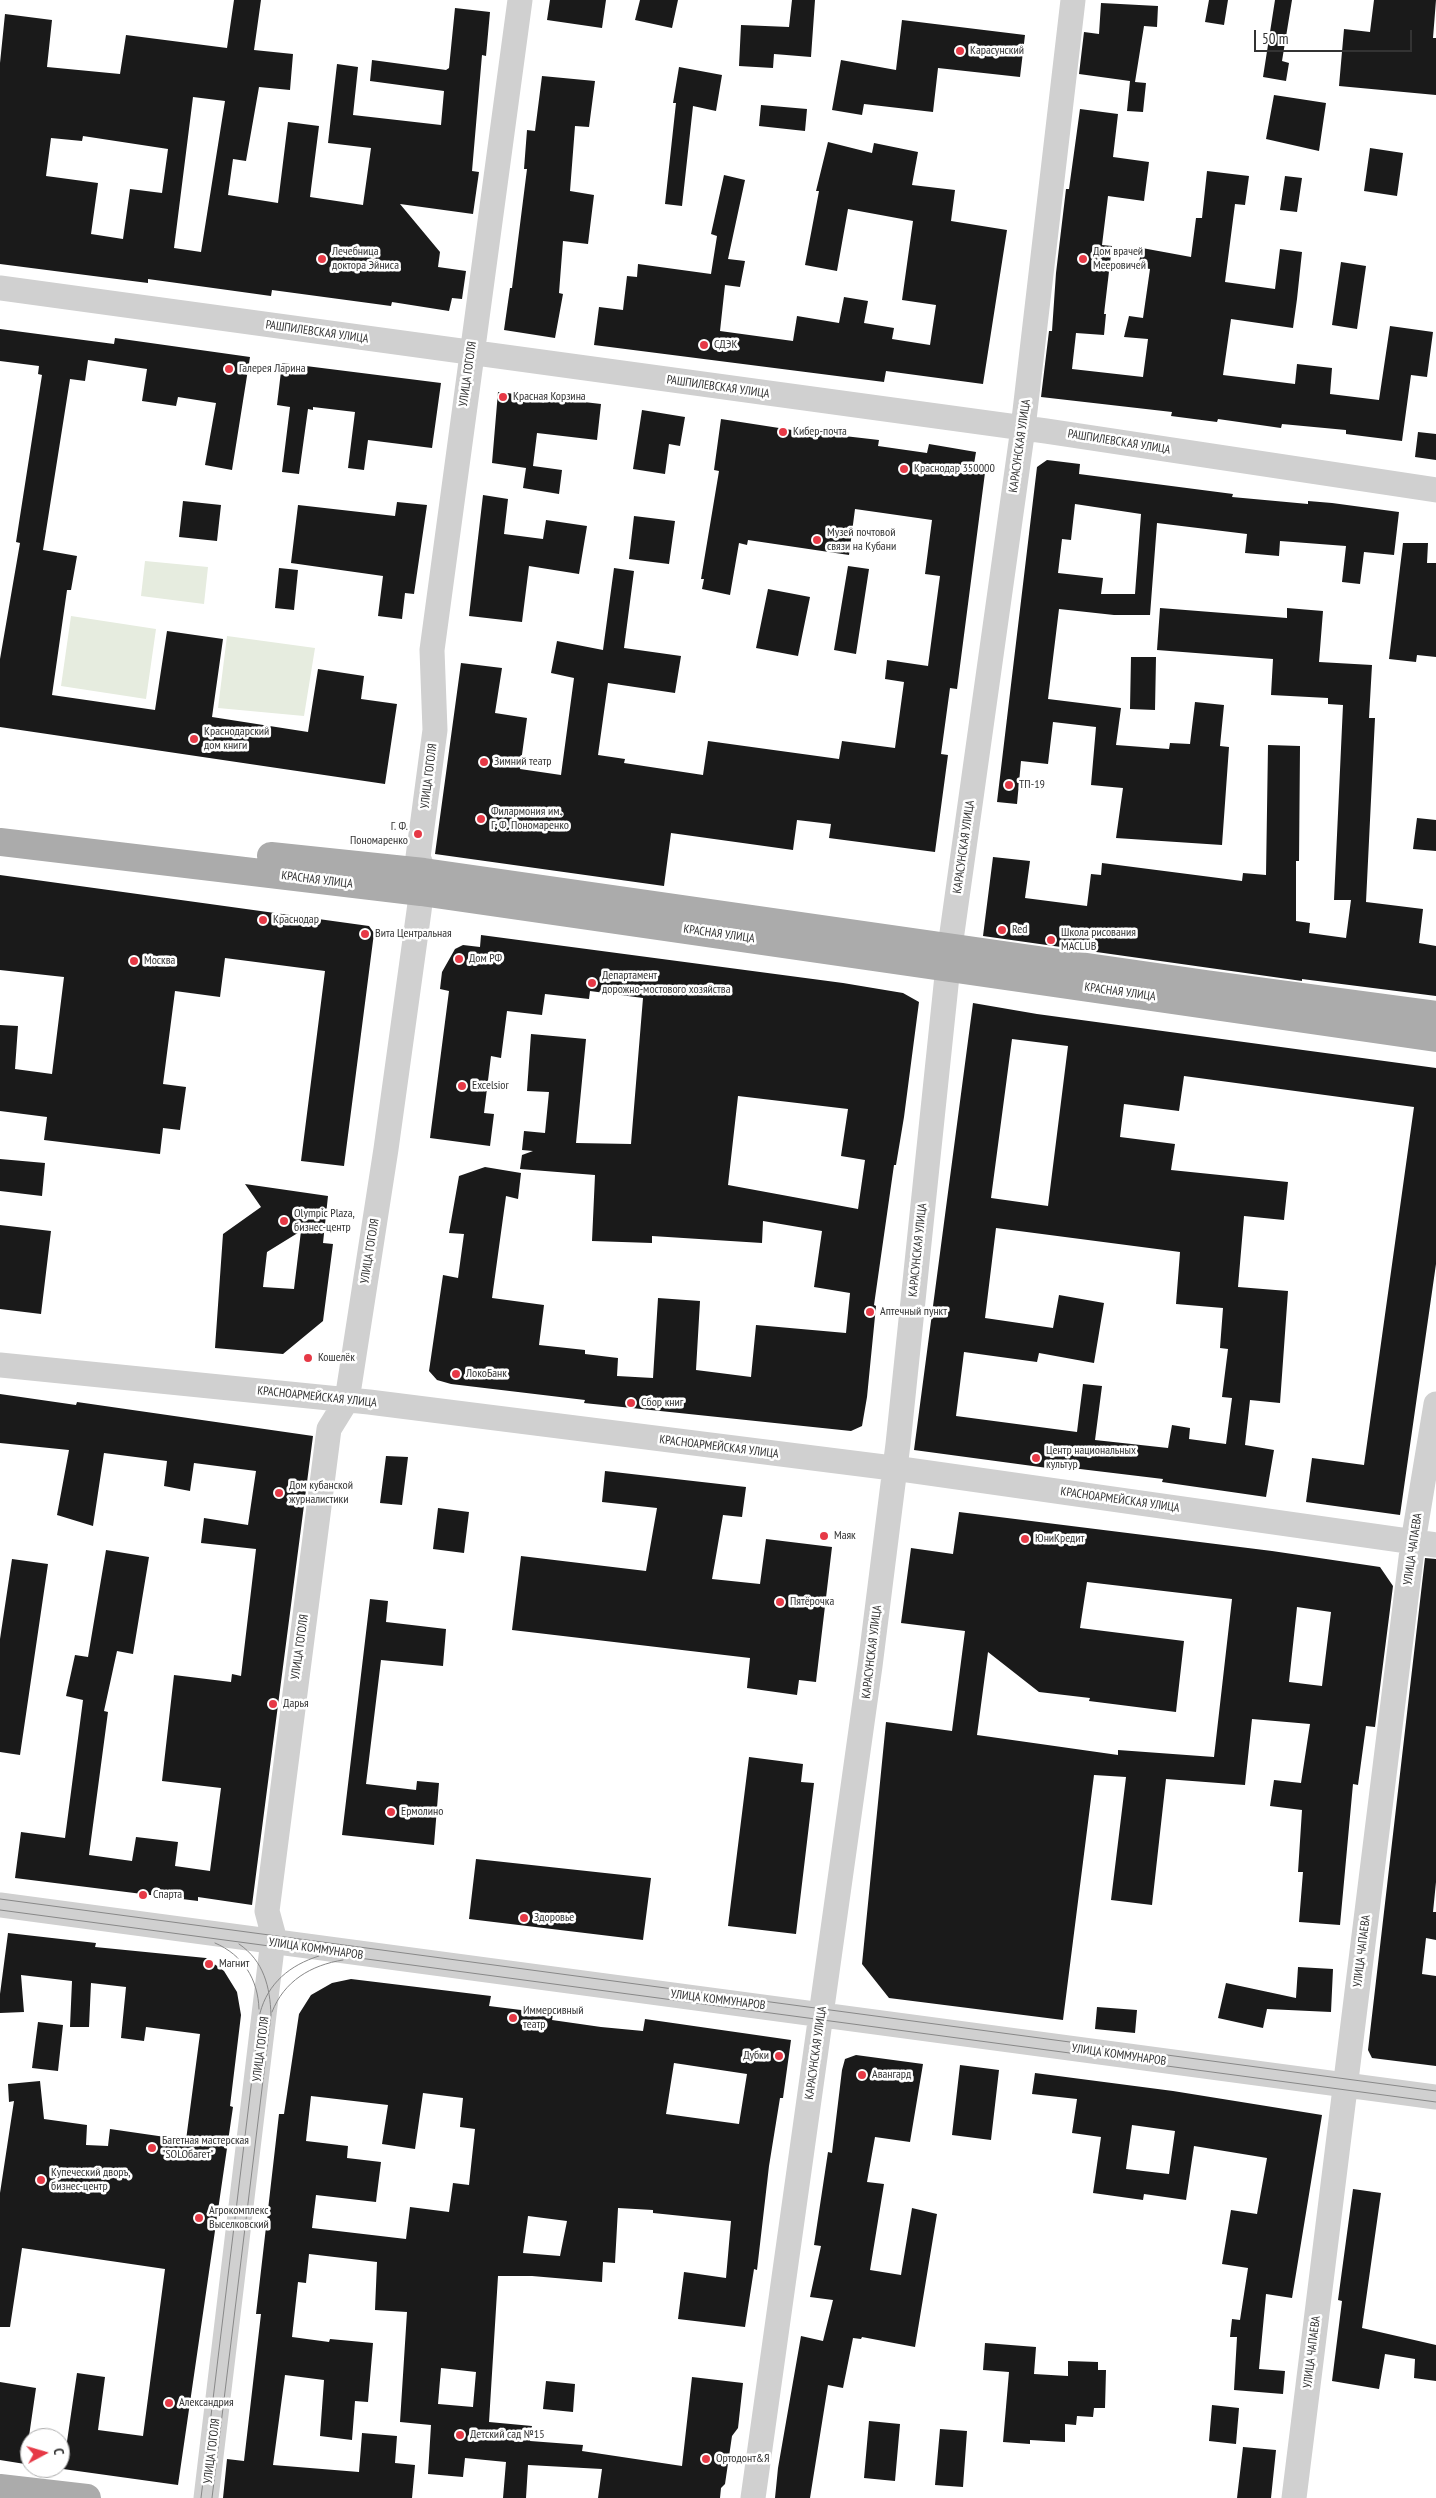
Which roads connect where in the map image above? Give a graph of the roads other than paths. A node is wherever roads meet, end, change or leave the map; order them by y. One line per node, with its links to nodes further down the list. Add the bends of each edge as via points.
1 (520, 0): 4 (street, УЛИЦА ГОГОЛЯ)
2 (1073, 0): 5 (street, КАРАСУНСКАЯ УЛИЦА)
3 (0, 288): 4 (street, РАШПИЛЕВСКАЯ УЛИЦА)
4 (471, 353): 5 (street, РАШПИЛЕВСКАЯ УЛИЦА); 9 (street, УЛИЦА ГОГОЛЯ, via 433,640 435,730 418,857)
5 (1022, 428): 6 (street, РАШПИЛЕВСКАЯ УЛИЦА); 10 (street, КАРАСУНСКАЯ УЛИЦА)
6 (1436, 490)
7 (0, 826): 9 (main road, КРАСНАЯ УЛИЦА)
8 (0, 842): 9 (main road, КРАСНАЯ УЛИЦА)
9 (423, 882): 10 (main road, КРАСНАЯ УЛИЦА); 14 (street, УЛИЦА ГОГОЛЯ, via 386,1149)
10 (949, 957): 11 (main road, КРАСНАЯ УЛИЦА); 12 (main road, КРАСНАЯ УЛИЦА); 16 (street, КАРАСУНСКАЯ УЛИЦА)
11 (1436, 1014)
12 (1436, 1038)
13 (0, 1365): 14 (street, КРАСНОАРМЕЙСКАЯ УЛИЦА)
14 (346, 1400): 16 (street, КРАСНОАРМЕЙСКАЯ УЛИЦА); 19 (street, УЛИЦА ГОГОЛЯ, via 329,1429 267,1911)
15 (1436, 1404): 17 (street, УЛИЦА ЧАПАЕВА)
16 (895, 1469): 17 (street, КРАСНОАРМЕЙСКАЯ УЛИЦА); 20 (street, КАРАСУНСКАЯ УЛИЦА)
17 (1424, 1543): 21 (street, УЛИЦА ЧАПАЕВА)
18 (0, 1905): 19 (street, УЛИЦА КОММУНАРОВ)
19 (273, 1943): 20 (street, УЛИЦА КОММУНАРОВ); 25 (street, УЛИЦА ГОГОЛЯ)
20 (822, 2014): 21 (street, УЛИЦА КОММУНАРОВ); 26 (street, КАРАСУНСКАЯ УЛИЦА)
21 (1345, 2086): 22 (street, УЛИЦА КОММУНАРОВ); 27 (street, УЛИЦА ЧАПАЕВА)
22 (1436, 2097)
23 (0, 2488): 24 (main road)
24 (87, 2498)
25 (206, 2498)
26 (753, 2498)
27 (1294, 2498)

